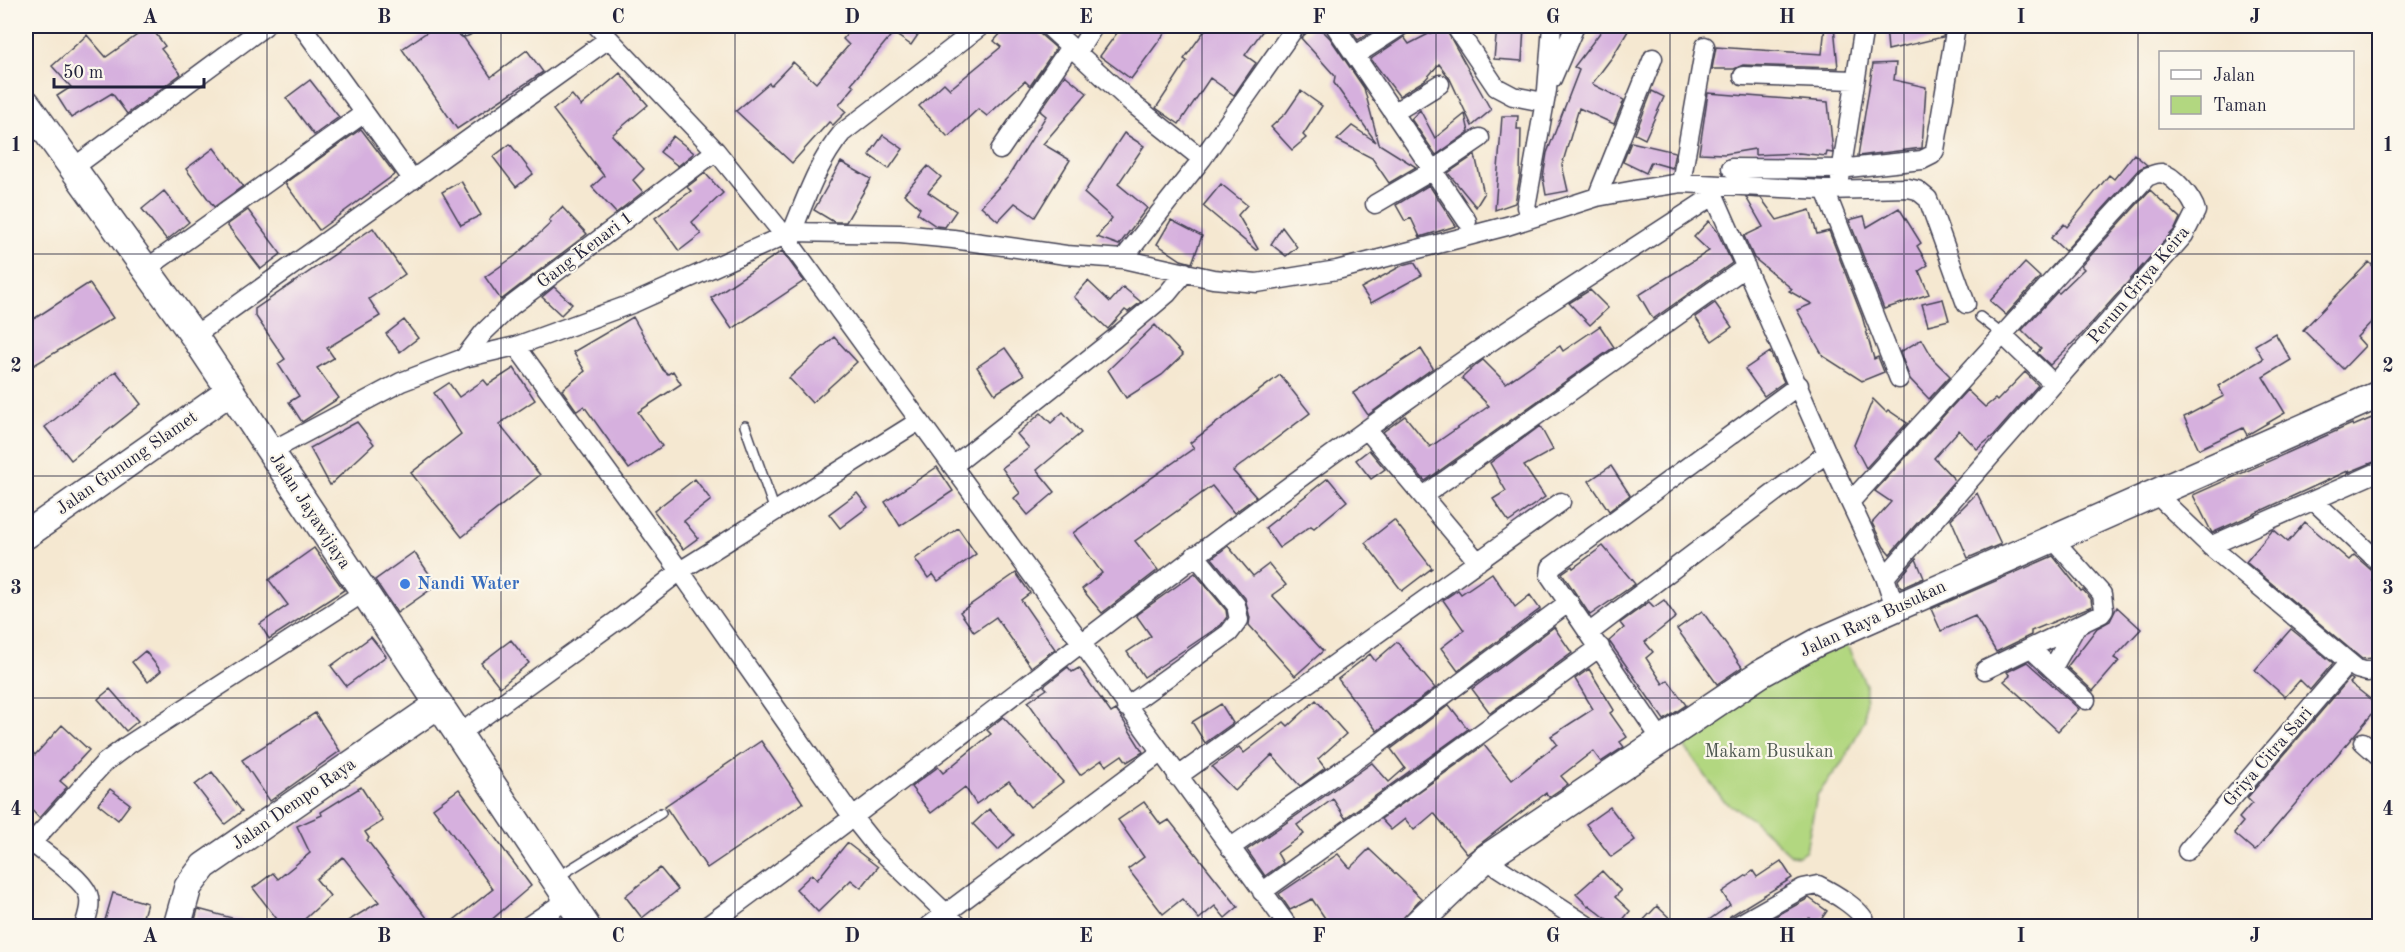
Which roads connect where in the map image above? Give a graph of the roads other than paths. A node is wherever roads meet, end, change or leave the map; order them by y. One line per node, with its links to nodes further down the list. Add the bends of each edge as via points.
1 (265, 26): 30 (street)
2 (302, 26): 24 (street)
3 (981, 26): 42 (street, via 842,133 828,149)
4 (1048, 26): 16 (street)
5 (1094, 26): 16 (street)
6 (1296, 26): 29 (street)
7 (1335, 26): 17 (street)
8 (1401, 26): 17 (street)
9 (1552, 26): 22 (street)
10 (1575, 26): 22 (street)
11 (1864, 26): 20 (street)
12 (1956, 26): 32 (street, via 1932,155 1922,160)
13 (1463, 30): 22 (street, via 1496,87 1512,96)
14 (602, 33): 28 (street); 34 (street)
15 (1705, 46): 35 (street)
16 (1073, 50): 27 (street); 29 (street)
17 (1356, 56): 23 (street)
18 (1653, 58): 38 (street)
19 (1743, 76): 20 (street)
20 (1854, 80): 32 (street)
21 (1440, 84): 23 (street)
22 (1545, 96): 40 (street)
23 (1395, 112): 33 (street)
24 (363, 114): 34 (street); 45 (street)
25 (30, 117): 30 (street, Jalan Jayawijaya)
26 (1480, 138): 33 (street)
27 (1000, 150)
28 (717, 151): 42 (street); 52 (street, Gang Kenari 1, via 511,306)
29 (1202, 159): 43 (street)
30 (73, 168): 45 (street, Jalan Jayawijaya)
31 (1731, 168): 32 (street)
32 (1839, 169): 37 (street)
33 (1433, 170): 39 (street); 41 (street)
34 (413, 180): 49 (street)
35 (1681, 183): 36 (street); 38 (street)
36 (1712, 190): 37 (street); 44 (street); 60 (street, via 1427,386)
37 (1832, 190): 47 (street, via 1908,188 1923,194); 53 (street)
38 (1597, 197): 46 (street, via 1507,226 1302,277 1236,283)
39 (1375, 204)
40 (1526, 207)
41 (1467, 221)
42 (788, 234): 43 (street, via 900,234); 51 (street, via 634,303); 58 (street)
43 (1123, 259): 46 (street)
44 (1746, 267): 55 (street); 66 (street)
45 (146, 269): 49 (street, Jalan Jayawijaya)
46 (1185, 272): 63 (street, via 1167,294 1115,338)
47 (1966, 303)
48 (1980, 317): 50 (lane)
49 (194, 336): 56 (street, Jalan Jayawijaya)
50 (2004, 336): 54 (street); 54 (street, Perum Griya Keira, via 2147,177 2164,174 2174,181 2194,203 2196,211 2184,235); 67 (street, Perum Griya Keira)
51 (516, 346): 52 (street); 77 (street)
52 (464, 358): 61 (street, via 401,382)
53 (1899, 379)
54 (2054, 384): 78 (street, Perum Griya Keira)
55 (1799, 385): 62 (street); 80 (street, via 1555,563 1550,576)
56 (229, 392): 61 (street, Jalan Jayawijaya); 71 (street, Jalan Gunung Slamet)
57 (2379, 394): 65 (street, Jalan Raya Busukan)
58 (919, 421): 63 (street); 70 (street)
59 (745, 426): 70 (lane)
60 (1368, 431): 66 (street); 74 (street)
61 (271, 451): 79 (street, Jalan Jayawijaya)
62 (1827, 453): 67 (street); 83 (street)
63 (952, 466): 84 (street)
64 (2379, 471): 68 (street)
65 (2156, 494): 72 (street, Jalan Raya Busukan); 73 (street)
66 (1423, 496): 75 (street)
67 (1851, 501): 78 (street)
68 (2314, 501): 73 (street); 76 (street)
69 (1561, 502): 75 (street)
70 (775, 511): 77 (street)
71 (26, 535)
72 (2051, 537): 81 (street, Jalan Raya Busukan); 82 (street, via 2104,599 2101,614)
73 (2210, 546): 86 (street)
74 (1196, 555): 84 (street); 92 (street, via 1236,605 1239,620 1229,633)
75 (1478, 562): 98 (street)
76 (2379, 563)
77 (680, 571): 93 (street); 100 (street)
78 (1885, 577): 81 (street)
79 (363, 593): 91 (street, Jalan Jayawijaya); 101 (street, via 128,746 90,778)
80 (1569, 602): 83 (street); 102 (street, via 1373,748)
81 (1895, 607): 94 (street, Jalan Raya Busukan, via 1818,642 1761,674)
82 (2076, 627): 85 (street); 88 (street)
83 (1595, 640): 94 (street); 106 (street)
84 (1080, 642): 92 (street); 100 (street)
85 (2031, 649): 88 (street); 89 (street)
86 (2349, 662): 87 (street, via 2368,672); 103 (street, Griya Citra Sari)
87 (2379, 667)
88 (2052, 669): 90 (street)
89 (1985, 670)
90 (2086, 700)
91 (439, 704): 93 (street, Jalan Jayawijaya); 110 (street, Jalan Dempo Raya, via 204,866 188,887)
92 (1126, 707): 96 (street)
93 (459, 734): 105 (street, Jalan Jayawijaya)
94 (1663, 742): 104 (street, Jalan Raya Busukan)
95 (2363, 742): 97 (street)
96 (1160, 753): 98 (street); 107 (street)
97 (2379, 757)
98 (1177, 777): 102 (street)
99 (661, 813): 105 (lane)
100 (854, 819): 107 (street, via 874,844); 113 (street)
101 (29, 846): 109 (street, via 76,879 88,893)
102 (1230, 848): 106 (street)
103 (2187, 851)
104 (1485, 859): 117 (street, Jalan Raya Busukan); 118 (street)
105 (562, 889): 111 (street); 112 (street, Jalan Jayawijaya)
106 (1262, 892): 116 (street)
107 (945, 913): 114 (street); 115 (street)
108 (1743, 925): 119 (street, via 1803,888 1818,885 1864,918)
109 (84, 927)
110 (177, 927)
111 (528, 927)
112 (586, 927)
113 (707, 927)
114 (929, 927)
115 (959, 927)
116 (1288, 927)
117 (1415, 927)
118 (1588, 927)
119 (1867, 927)

